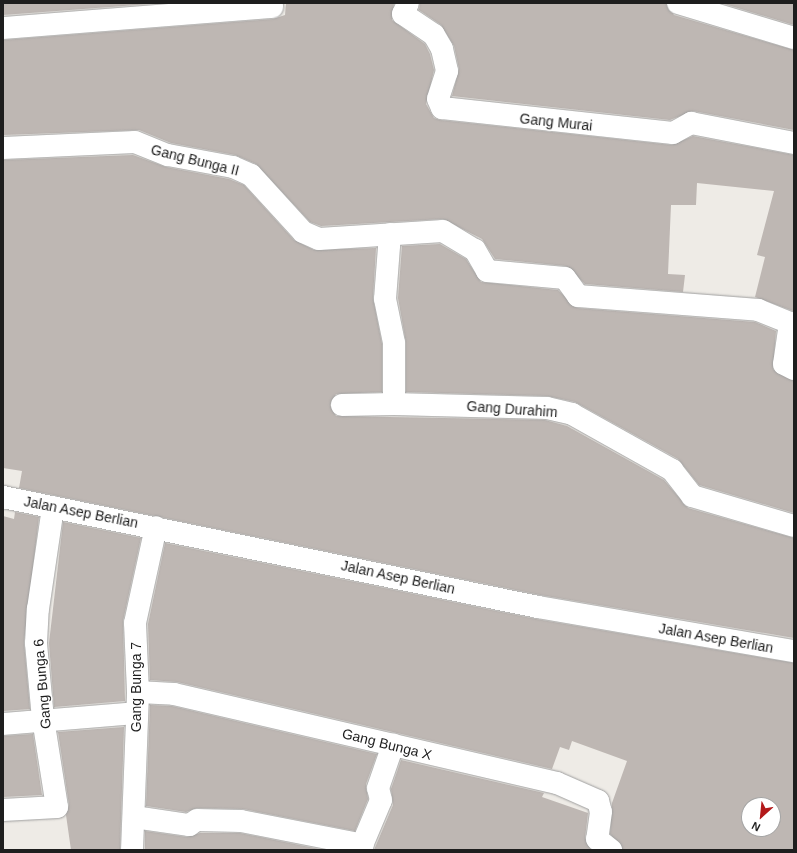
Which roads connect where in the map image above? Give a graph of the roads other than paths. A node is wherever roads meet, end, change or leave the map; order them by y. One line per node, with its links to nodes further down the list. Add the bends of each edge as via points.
1 (408, 3): 7 (street, Gang Murai, via 404,14 434,35 442,49 447,71 438,99 442,108 673,133 691,123)
2 (678, 3): 4 (street)
3 (272, 7): 5 (street)
4 (718, 8): 6 (street)
5 (3, 28)
6 (794, 38)
7 (794, 144)
8 (3, 148): 9 (street, Gang Bunga II, via 135,142 168,155 233,167 251,175 303,232 320,239)
9 (390, 234): 10 (street, Gang Bunga II, via 443,231 475,250 487,271 565,278 573,293 593,300 758,310 780,316 790,323 791,331 784,364); 12 (street, via 385,299 394,343)
10 (794, 369)
11 (342, 404): 12 (street, Gang Durahim)
12 (394, 404): 15 (street, Gang Durahim, via 547,408 572,414 672,470 692,496)
13 (3, 497): 14 (street, Jalan Asep Berlian)
14 (53, 507): 16 (street, Jalan Asep Berlian); 19 (street, Gang Bunga 6, via 38,609 36,643)
15 (794, 526)
16 (156, 527): 17 (street, Jalan Asep Berlian, via 538,607); 18 (street, Gang Bunga 7, via 135,623)
17 (794, 651)
18 (137, 703): 19 (street, Gang Bunga X); 21 (street, Gang Bunga X, via 174,694); 23 (street, Gang Bunga 7)
19 (42, 719): 20 (street, Gang Bunga X); 22 (street, Gang Bunga 6, via 57,807)
20 (3, 724)
21 (393, 745): 24 (street, via 378,788 381,800); 26 (street, Gang Bunga X, via 556,783 596,798 601,808 597,839)
22 (3, 810)
23 (134, 817): 24 (street, via 189,825 197,820 241,822); 25 (street, Gang Bunga 7)
24 (361, 847)
25 (132, 850)
26 (611, 850)

